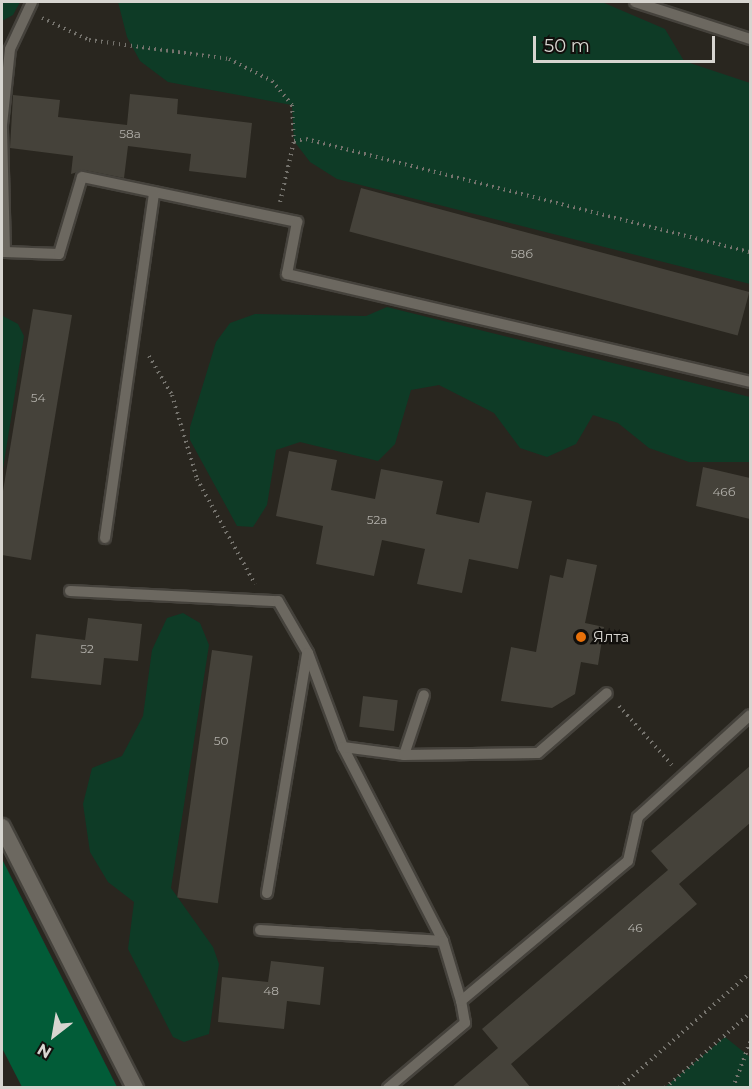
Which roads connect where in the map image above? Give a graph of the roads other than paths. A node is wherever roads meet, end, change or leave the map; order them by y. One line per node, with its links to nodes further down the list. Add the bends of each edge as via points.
1 (635, 2): 3 (lane)
2 (29, 6): 4 (lane, via 10,49)
3 (750, 39)
4 (2, 125): 6 (lane)
5 (154, 192): 6 (lane, via 82,177 59,254); 7 (lane, via 297,222 287,274); 8 (lane)
6 (3, 252)
7 (750, 382)
8 (105, 538)
9 (70, 591): 10 (lane, via 278,602)
10 (308, 653): 14 (lane); 17 (lane)
11 (607, 693): 15 (lane, via 538,753)
12 (424, 695): 15 (lane)
13 (750, 715): 20 (lane, via 638,818 628,861)
14 (343, 747): 15 (lane); 19 (lane)
15 (404, 755)
16 (2, 827): 21 (street)
17 (267, 893)
18 (260, 930): 19 (lane)
19 (443, 941): 20 (lane)
20 (461, 1001): 22 (lane, via 465,1023)
21 (135, 1088)
22 (388, 1088)

